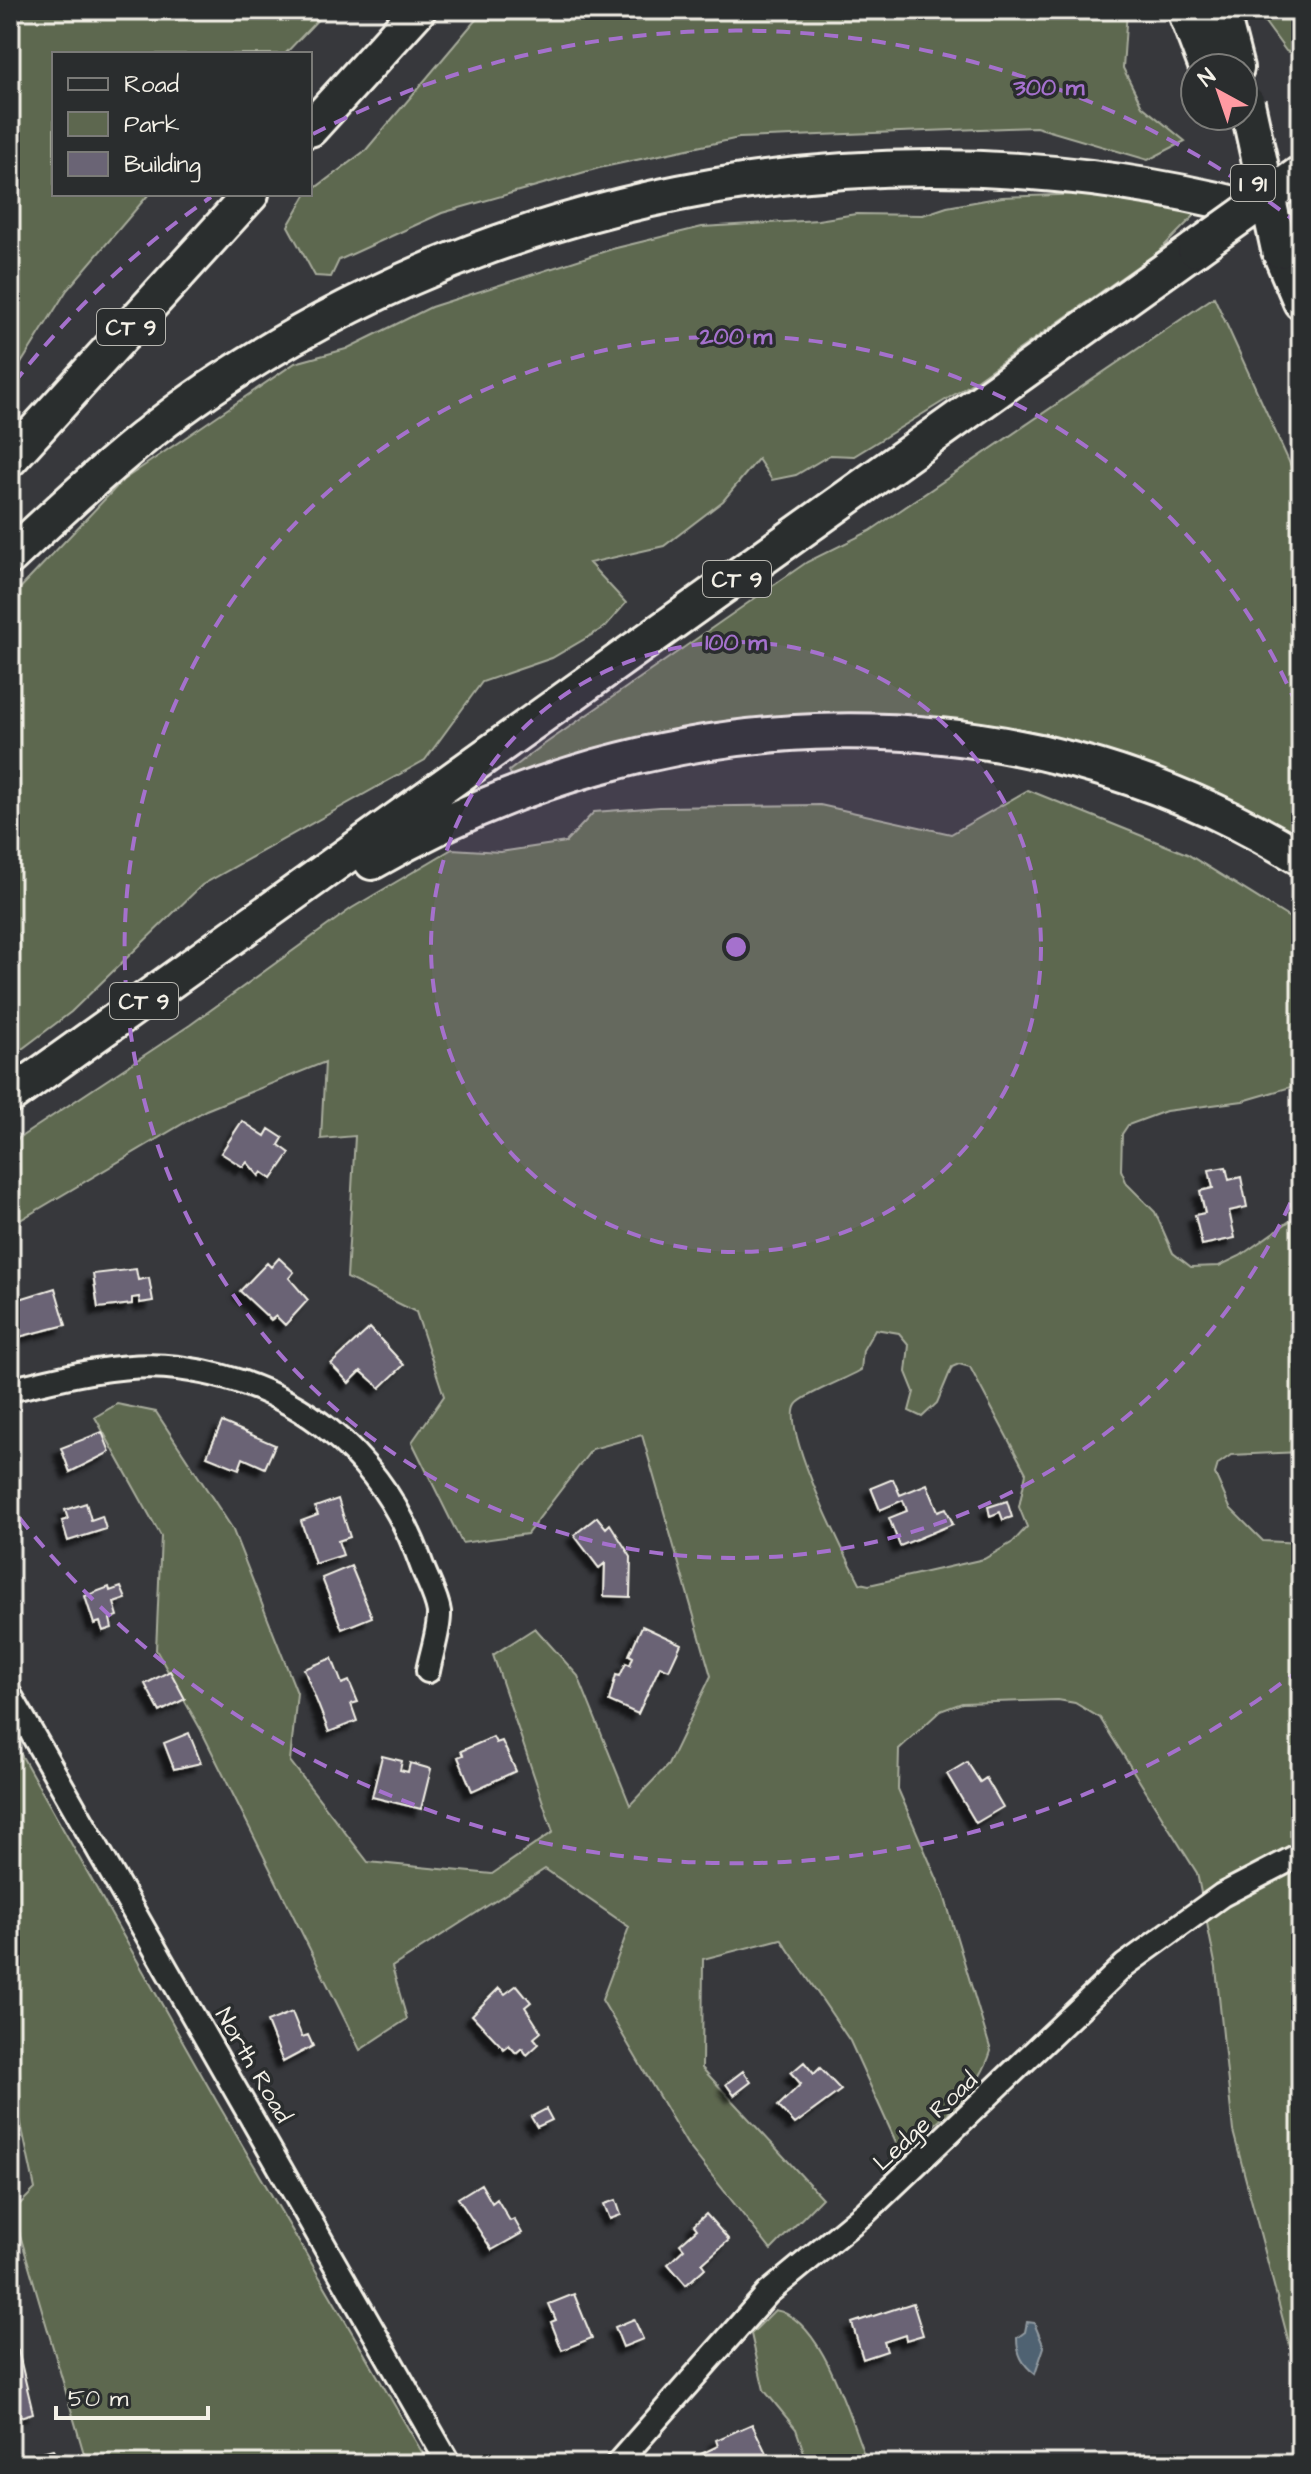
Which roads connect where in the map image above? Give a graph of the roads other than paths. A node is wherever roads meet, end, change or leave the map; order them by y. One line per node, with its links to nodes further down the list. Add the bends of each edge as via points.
1 (394, 10): 7 (highway, via 348,63)
2 (418, 10): 8 (highway)
3 (1185, 10): 5 (highway)
4 (1221, 10): 6 (highway)
5 (1201, 52)
6 (1232, 52)
7 (312, 126)
8 (312, 127)
9 (1246, 132): 13 (highway, bridge, via 1279,250)
10 (1301, 173): 17 (highway, CT 9, bridge)
11 (249, 196): 14 (highway, CT 9)
12 (1301, 222): 15 (highway, via 1148,186 960,166 760,178 587,213 434,267 272,348 140,441)
13 (1301, 302)
14 (10, 459)
15 (10, 557)
16 (1301, 858): 17 (highway, via 1168,793 1047,755 928,734 812,731 703,742 574,770 458,816)
17 (277, 906): 18 (highway, CT 9)
18 (10, 1096)
19 (10, 1390): 20 (street, via 87,1371 176,1367 242,1382 311,1414 367,1462 410,1529 439,1612)
20 (428, 1671)
21 (10, 1695): 23 (street, North Road)
22 (1301, 1854): 24 (street, Ledge Road, via 1222,1895 1125,1965 887,2193 768,2293)
23 (449, 2464)
24 (617, 2464)

